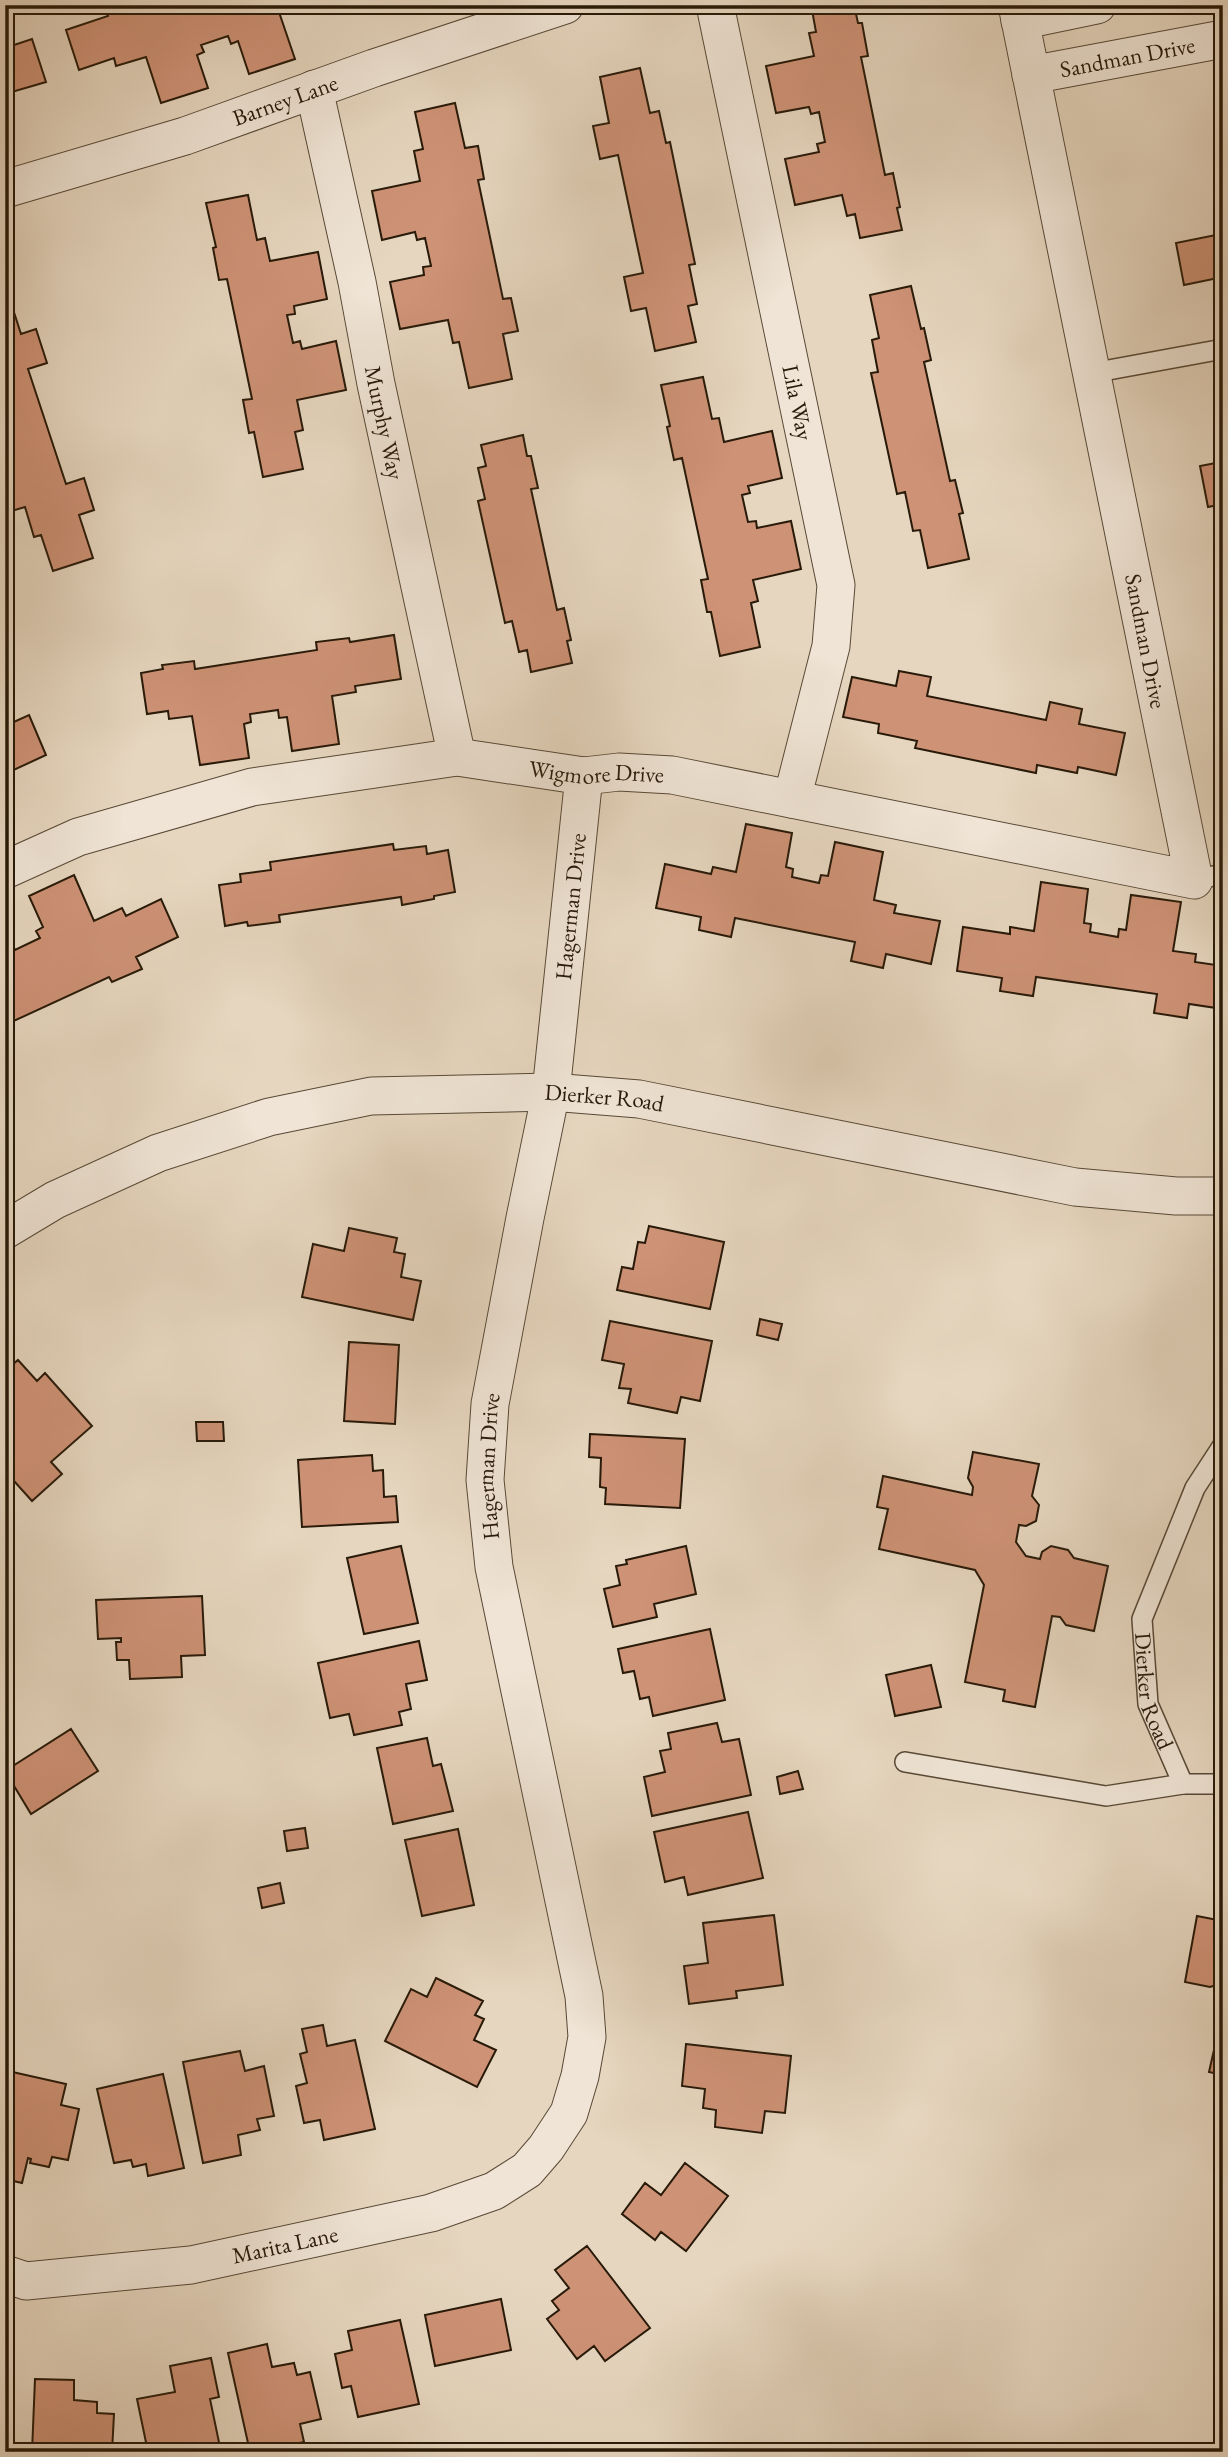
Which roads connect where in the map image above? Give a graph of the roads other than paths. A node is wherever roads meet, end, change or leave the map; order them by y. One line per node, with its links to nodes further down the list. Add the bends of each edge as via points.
1 (565, 5): 7 (street, Barney Lane)
2 (715, 5): 13 (street, Lila Way, via 836,585 831,646)
3 (1097, 5): 4 (street, Sandman Drive)
4 (1019, 13): 6 (street, Sandman Drive)
5 (1223, 39): 6 (street, Sandman Drive)
6 (1031, 75): 10 (street, Sandman Drive)
7 (314, 89): 8 (street, Barney Lane, via 185,136); 11 (street, Murphy Way)
8 (5, 189)
9 (1223, 349): 10 (lane)
10 (1092, 373): 15 (street, Sandman Drive)
11 (457, 757): 12 (street, Wigmore Drive); 14 (street, Wigmore Drive, via 252,787 78,836)
12 (584, 776): 13 (street, Wigmore Drive, via 619,772 672,775); 16 (street, Hagerman Drive)
13 (792, 799): 15 (street, Wigmore Drive)
14 (5, 870)
15 (1208, 877)
16 (551, 1092): 17 (street, Dierker Road, via 639,1100 1075,1187); 18 (street, Dierker Road, via 371,1096 269,1117 158,1153 55,1200); 23 (street, Hagerman Drive, via 490,1404 485,1480 494,1567 584,1996 587,2037 580,2076 569,2113)
17 (1223, 1196)
18 (5, 1230)
19 (1223, 1445): 21 (lane, Dierker Road, via 1195,1488 1142,1619 1148,1704)
20 (905, 1762): 21 (lane, via 1106,1796)
21 (1183, 1784): 22 (lane)
22 (1223, 1784)
23 (546, 2148): 24 (street, Marita Lane, via 527,2170 494,2191 431,2213 191,2265 26,2281)
24 (5, 2274)

